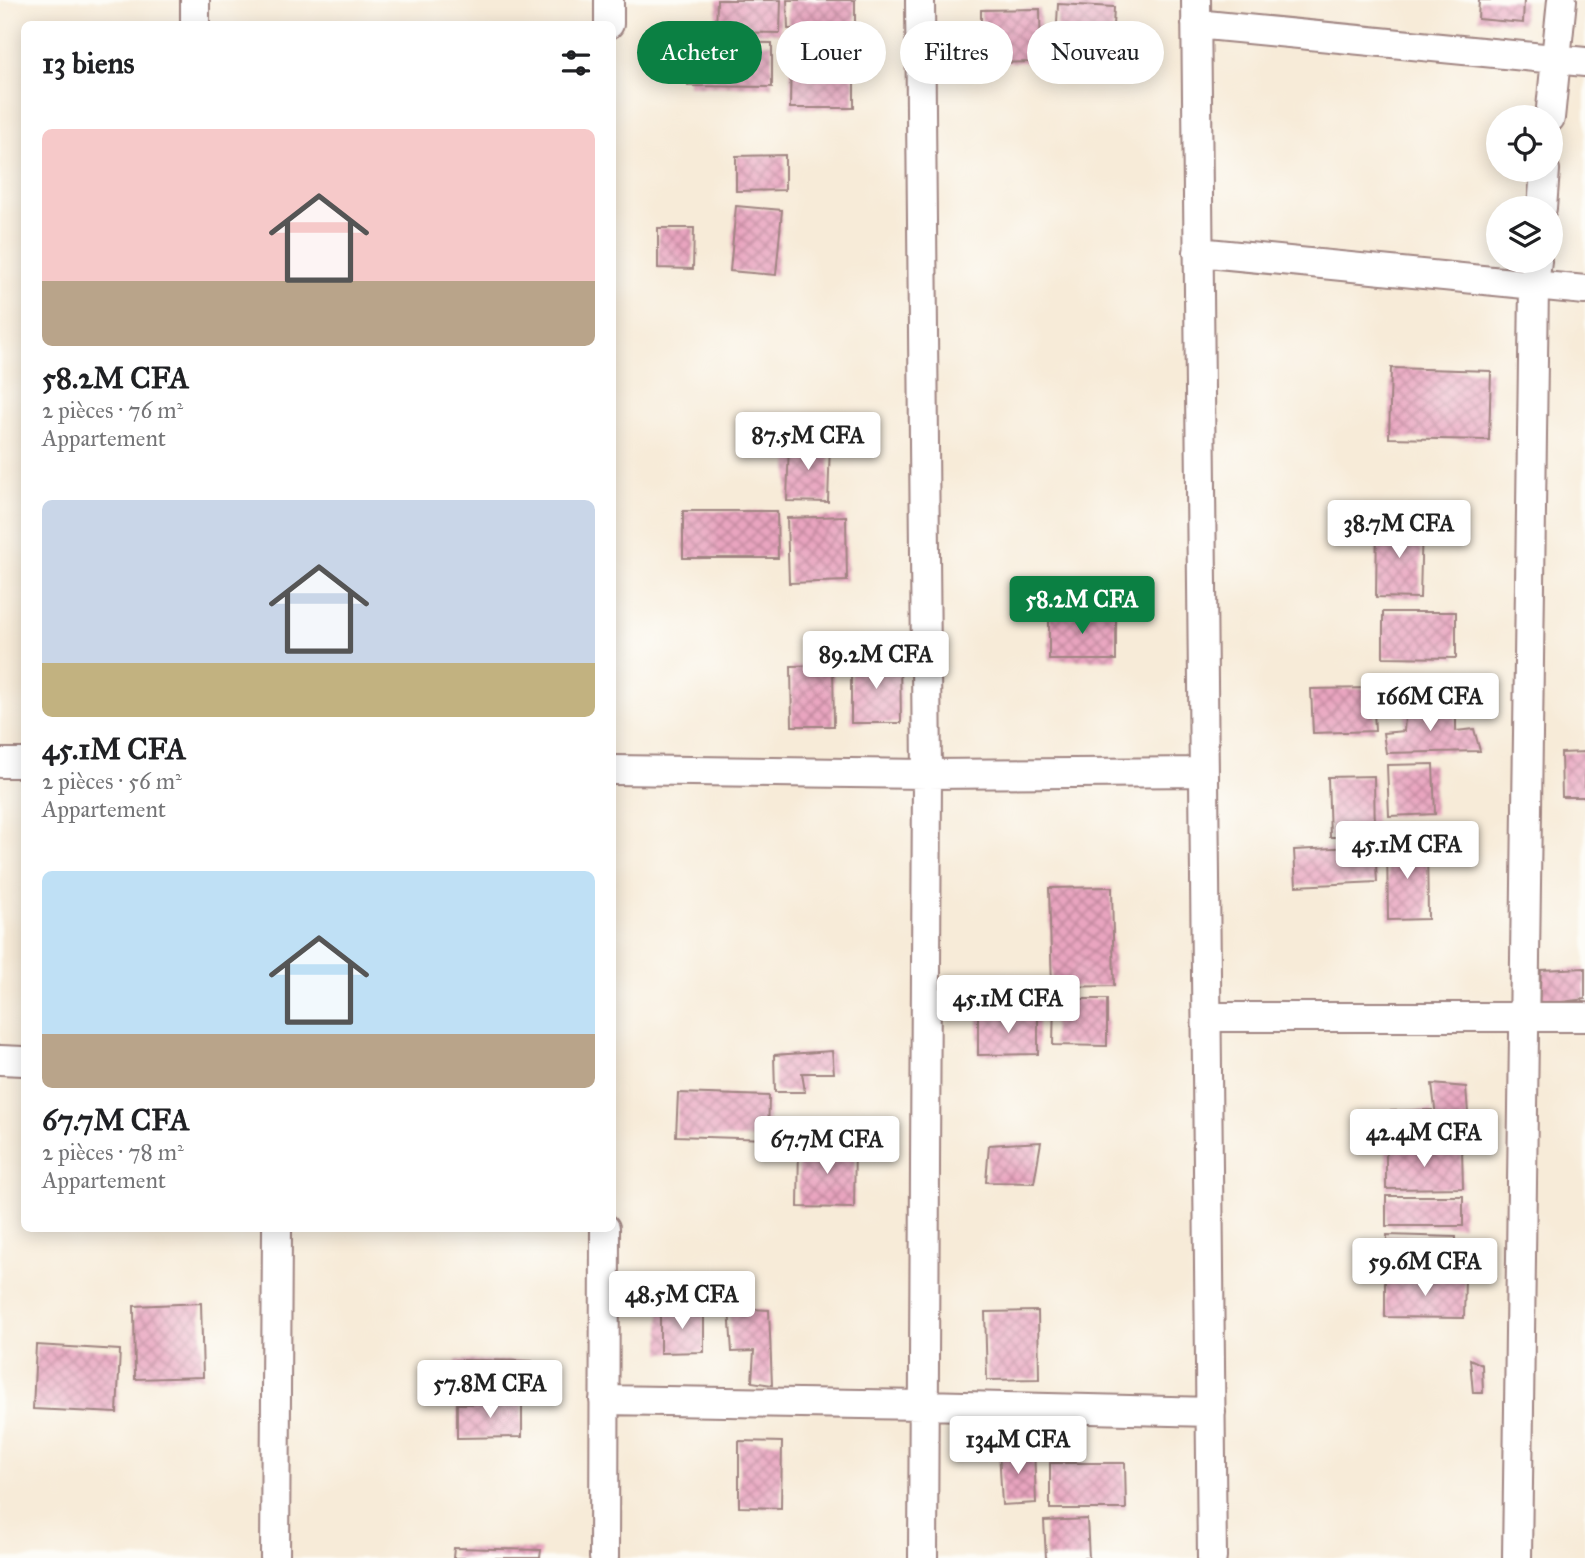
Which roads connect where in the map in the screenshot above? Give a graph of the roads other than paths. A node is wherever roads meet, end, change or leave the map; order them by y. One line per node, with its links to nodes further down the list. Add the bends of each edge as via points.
1 (195, 0): 6 (street)
2 (609, 0): 7 (street)
3 (920, 0): 19 (street)
4 (1562, 0): 8 (street)
5 (1196, 12): 8 (street); 11 (street)
6 (195, 21)
7 (609, 21)
8 (1556, 59): 9 (street); 10 (street)
9 (1585, 62)
10 (1551, 105)
11 (1198, 251): 12 (street); 18 (street)
12 (1486, 270)
13 (1536, 273): 14 (street); 20 (street)
14 (1585, 290)
15 (0, 763): 16 (street)
16 (21, 764)
17 (616, 770): 19 (street)
18 (1204, 772): 19 (street); 21 (street)
19 (927, 774): 28 (street)
20 (1524, 1016): 21 (street); 22 (street); 34 (street)
21 (1207, 1017): 29 (street)
22 (1585, 1017)
23 (0, 1060): 24 (street)
24 (21, 1061)
25 (277, 1232): 30 (street)
26 (605, 1232): 27 (street)
27 (604, 1400): 28 (street); 31 (street)
28 (923, 1405): 29 (street); 32 (street)
29 (1211, 1412): 33 (street)
30 (275, 1558)
31 (604, 1558)
32 (923, 1558)
33 (1212, 1558)
34 (1517, 1558)

